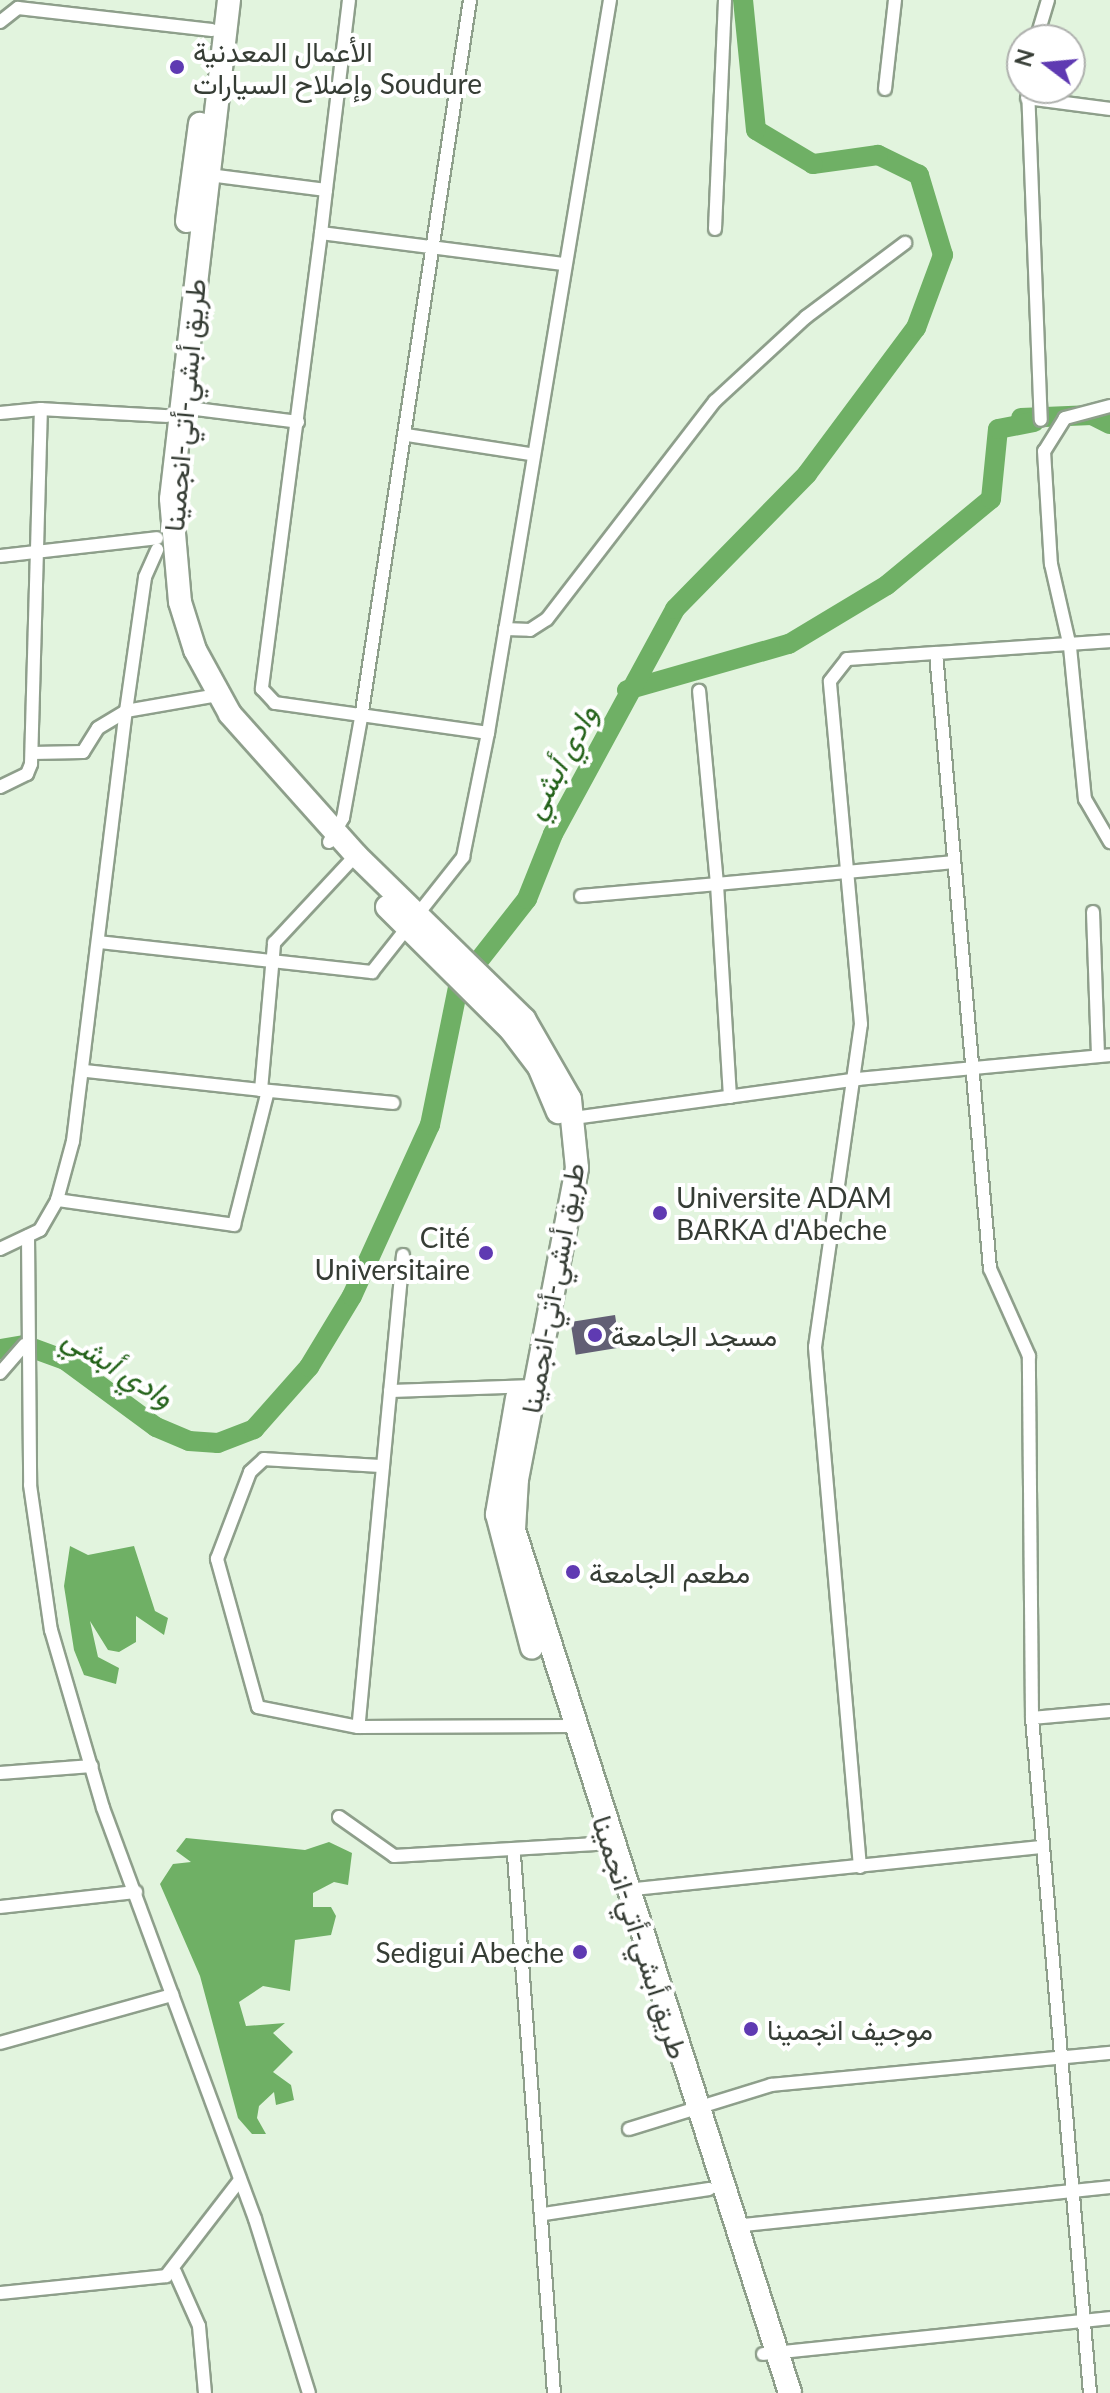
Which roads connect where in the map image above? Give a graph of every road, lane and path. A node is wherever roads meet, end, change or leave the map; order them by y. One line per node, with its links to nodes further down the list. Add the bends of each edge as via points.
1 (215, 0): 11 (highway)
2 (229, 0): 16 (highway)
3 (349, 0): 17 (street)
4 (470, 0): 22 (street)
5 (610, 0): 23 (street)
6 (725, 0): 18 (street)
7 (895, 0): 12 (street)
8 (1048, 0): 10 (street)
9 (0, 22): 11 (street, via 18,8)
10 (1041, 24)
11 (212, 30): 20 (highway)
12 (885, 89)
13 (1028, 104): 28 (street)
14 (1084, 104): 15 (street)
15 (1110, 109)
16 (209, 175): 17 (street); 20 (highway)
17 (326, 190): 19 (street)
18 (715, 229)
19 (321, 233): 22 (street); 29 (street)
20 (193, 235): 26 (highway)
21 (905, 243): 35 (street, via 806,317 715,401 547,619 530,630)
22 (436, 244): 23 (street); 30 (street)
23 (563, 264): 31 (street)
24 (1110, 406): 37 (street, via 1065,418 1044,451 1051,564)
25 (41, 409): 26 (street); 27 (street); 33 (street)
26 (173, 412): 29 (street); 32 (highway); 40 (highway, طريق أبشي-أتي-انجمينا, via 172,555)
27 (0, 413)
28 (1041, 420)
29 (298, 422): 42 (street, via 262,689 275,703)
30 (407, 435): 31 (street); 42 (street)
31 (530, 454): 35 (street)
32 (157, 544): 33 (street); 40 (highway, via 165,603); 41 (street, via 145,577)
33 (35, 551): 34 (street); 44 (street)
34 (0, 556)
35 (505, 629): 43 (street)
36 (1110, 641): 37 (street)
37 (1070, 647): 38 (street); 47 (street, via 1085,799)
38 (936, 653): 49 (street); 50 (street, via 847,659 830,681)
39 (699, 691): 51 (street)
40 (210, 697): 41 (street); 46 (highway)
41 (126, 711): 44 (street, via 98,728 83,752); 55 (street)
42 (361, 718): 43 (street); 46 (street)
43 (488, 733): 54 (street, via 463,857)
44 (32, 753): 45 (street, via 27,774)
45 (0, 787)
46 (333, 837): 48 (highway)
47 (1110, 842)
48 (351, 859): 54 (highway); 56 (street, via 279,933)
49 (954, 862): 50 (street); 59 (street)
50 (846, 873): 51 (street); 61 (street, via 861,1024)
51 (717, 884): 52 (street); 63 (street)
52 (581, 896)
53 (1093, 912): 58 (street)
54 (420, 927): 56 (street, via 372,972); 57 (highway)
55 (99, 942): 56 (street); 60 (street)
56 (274, 961): 62 (street)
57 (518, 1025): 65 (highway, طريق أبشي-أتي-انجمينا, via 555,1063); 72 (highway, via 556,1104 562,1153)
58 (1104, 1056): 59 (street)
59 (973, 1067): 61 (street); 76 (street, via 990,1269 1029,1356)
60 (86, 1071): 62 (street); 66 (street)
61 (858, 1079): 63 (street); 85 (street, via 815,1347)
62 (265, 1090): 64 (street); 66 (street, via 234,1225)
63 (730, 1097): 65 (street)
64 (393, 1103)
65 (574, 1118): 72 (highway, طريق أبشي-أتي-انجمينا, via 577,1168)
66 (57, 1200): 67 (street, via 40,1230)
67 (28, 1236): 68 (street); 70 (street)
68 (0, 1249)
69 (403, 1255): 73 (street)
70 (24, 1345): 71 (street); 79 (street, via 30,1485 51,1630)
71 (0, 1373)
72 (528, 1385): 73 (street); 78 (highway, via 498,1532)
73 (390, 1391): 74 (street)
74 (383, 1466): 77 (street); 77 (street, via 264,1459 250,1472 217,1559 258,1707)
75 (1110, 1711): 76 (street)
76 (1032, 1718): 83 (street)
77 (358, 1727): 78 (street)
78 (565, 1728): 82 (highway); 86 (highway, طريق أبشي-أتي-انجمينا)
79 (92, 1766): 80 (street); 87 (street)
80 (0, 1773)
81 (339, 1817): 84 (street, via 394,1856)
82 (596, 1844): 84 (street); 89 (highway)
83 (1040, 1847): 85 (street); 93 (street)
84 (514, 1855): 100 (street)
85 (860, 1867): 86 (street)
86 (624, 1890): 89 (highway, طريق أبشي-أتي-انجمينا)
87 (136, 1892): 88 (street); 90 (street)
88 (0, 1907)
89 (648, 1983): 94 (highway)
90 (172, 1995): 91 (street); 96 (street)
91 (0, 2043)
92 (1110, 2053): 93 (street)
93 (1059, 2058): 94 (street, via 771,2085); 99 (street)
94 (688, 2106): 95 (street); 98 (highway); 101 (highway)
95 (629, 2129)
96 (240, 2180): 102 (street); 108 (street)
97 (1110, 2187): 99 (street)
98 (709, 2189): 100 (street); 106 (highway)
99 (1070, 2191): 101 (street); 105 (street)
100 (544, 2214): 109 (street)
101 (734, 2226): 106 (highway)
102 (175, 2272): 103 (street); 107 (street, via 199,2326)
103 (0, 2293)
104 (1110, 2318): 105 (street)
105 (1083, 2320): 106 (street); 112 (street)
106 (769, 2353): 110 (highway); 111 (highway)
107 (205, 2393)
108 (309, 2393)
109 (554, 2393)
110 (775, 2393)
111 (790, 2393)
112 (1090, 2393)

